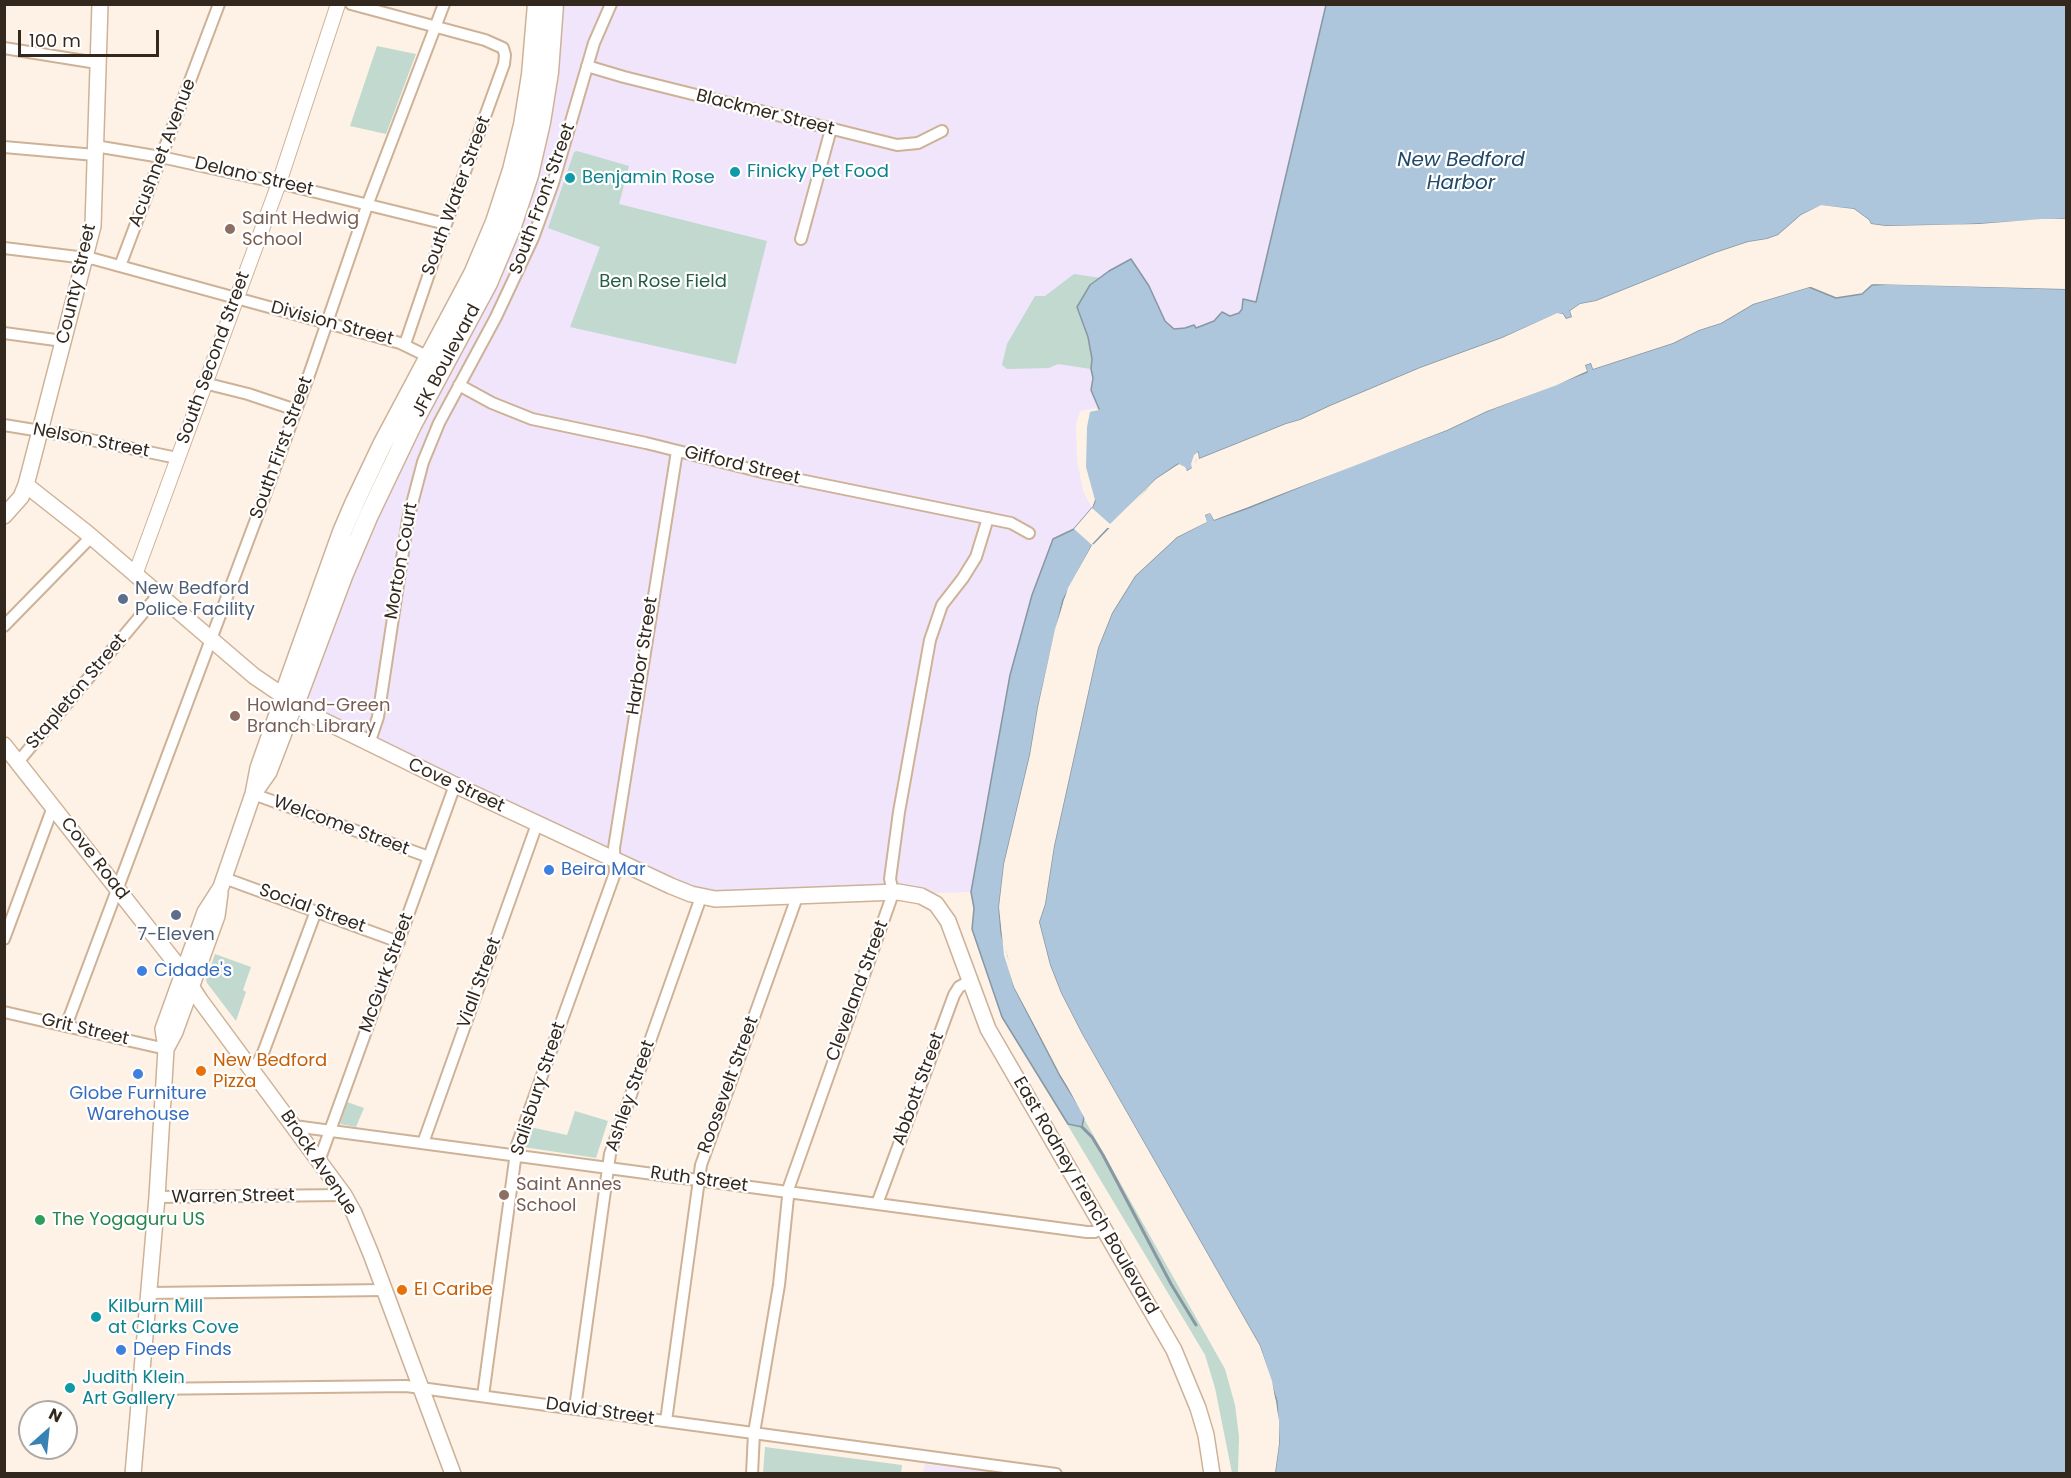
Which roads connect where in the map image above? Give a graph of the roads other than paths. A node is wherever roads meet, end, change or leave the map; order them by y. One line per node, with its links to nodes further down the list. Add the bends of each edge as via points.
1 (100, 4): 11 (main road, County Street)
2 (219, 4): 17 (street, Acushnet Avenue)
3 (338, 4): 18 (street, South Second Street)
4 (351, 4): 9 (street)
5 (444, 4): 9 (street, South First Street)
6 (537, 4): 30 (main road, JFK Boulevard, via 526,108 506,191)
7 (554, 4): 30 (main road, JFK Boulevard, via 547,88 523,194 492,273)
8 (611, 4): 12 (street, South Front Street)
9 (435, 28): 19 (street, South First Street); 20 (street, South Water Street, via 503,48 504,64)
10 (4, 48): 11 (street)
11 (97, 63): 16 (main road, County Street)
12 (587, 66): 13 (street, Blackmer Street); 32 (street, South Front Street, via 533,238)
13 (831, 129): 14 (street, Blackmer Street, via 897,145 918,143); 21 (street)
14 (942, 130)
15 (4, 147): 16 (street, Delano Street)
16 (95, 150): 17 (street, Delano Street); 23 (main road, County Street, via 93,226)
17 (161, 157): 18 (street, Delano Street); 24 (street, Acushnet Avenue)
18 (279, 183): 19 (street, Delano Street); 25 (street, South Second Street)
19 (368, 203): 20 (street, Delano Street); 26 (street, South First Street)
20 (446, 224): 29 (street, South Water Street)
21 (801, 239)
22 (4, 248): 23 (street, Division Street)
23 (83, 258): 24 (street, Division Street); 28 (main road, County Street)
24 (120, 266): 25 (street, Division Street)
25 (235, 298): 26 (street, Division Street); 31 (street, South Second Street)
26 (326, 322): 29 (street, Division Street); 33 (street, South First Street)
27 (4, 333): 28 (street)
28 (63, 341): 35 (main road, County Street)
29 (405, 344): 30 (street, Division Street)
30 (436, 361): 47 (main road, JFK Boulevard)
31 (204, 383): 33 (street); 37 (street, South Second Street)
32 (459, 386): 36 (street, Gifford Street, via 532,419); 48 (street, Morton Court, via 430,442 412,500 378,717)
33 (296, 410): 46 (street, South First Street)
34 (4, 425): 35 (street, Nelson Street)
35 (41, 430): 37 (street, Nelson Street); 38 (main road, County Street)
36 (677, 451): 40 (street, Gifford Street); 56 (street, Harbor Street, via 622,790)
37 (177, 458): 43 (street, South Second Street)
38 (26, 485): 39 (main road, County Street); 42 (main road, Cove Street)
39 (4, 516)
40 (988, 518): 41 (street, Gifford Street, via 1011,523); 59 (street, Cleveland Street, via 976,557 942,605 930,640 899,812 890,879)
41 (1029, 533)
42 (91, 537): 43 (main road, Cove Street); 45 (street)
43 (135, 575): 44 (main road, Cove Street)
44 (158, 595): 46 (main road, Cove Street); 50 (street, Stapleton Street)
45 (4, 626)
46 (211, 640): 47 (main road, Cove Street); 58 (street, South First Street)
47 (289, 700): 48 (main road, Cove Street); 52 (main road, via 269,772)
48 (369, 744): 51 (main road, Cove Street)
49 (4, 745): 50 (main road, Cove Road)
50 (18, 762): 53 (main road, Cove Road)
51 (455, 785): 54 (main road, Cove Street); 55 (street, McGurk Street)
52 (253, 794): 55 (street, Welcome Street); 57 (main road)
53 (53, 807): 58 (main road, Cove Road); 64 (street)
54 (537, 824): 56 (main road, Cove Street); 74 (street, Viall Street)
55 (429, 857): 65 (street, McGurk Street)
56 (615, 860): 60 (main road, Cove Street); 75 (street, Salisbury Street, via 615,873)
57 (223, 882): 62 (street, Social Street); 66 (main road, via 205,912)
58 (118, 890): 66 (main road, Cove Road); 69 (street, South First Street)
59 (893, 892): 61 (main road, Cove Street); 63 (main road, Cove Street, via 933,902); 79 (street, Cleveland Street)
60 (701, 897): 61 (main road, Cove Street); 77 (street, Ashley Street)
61 (797, 897): 78 (street, Roosevelt Street)
62 (316, 911): 65 (street, Social Street); 71 (street, via 263,1053)
63 (948, 921): 67 (main road, East Rodney French Boulevard)
64 (4, 939)
65 (399, 942): 73 (street, McGurk Street)
66 (187, 980): 70 (main road, via 163,1029); 71 (main road, Brock Avenue)
67 (970, 981): 82 (street, Abbott Street, via 954,995); 83 (main road, East Rodney French Boulevard, via 988,1029)
68 (4, 1012): 69 (street, Grit Street)
69 (66, 1026): 70 (street, Grit Street)
70 (166, 1049): 81 (main road)
71 (252, 1067): 72 (main road, Brock Avenue)
72 (294, 1126): 73 (street, Ruth Street); 76 (main road, Brock Avenue)
73 (331, 1131): 74 (street, Ruth Street); 76 (street, McGurk Street)
74 (423, 1143): 75 (street, Ruth Street)
75 (516, 1155): 77 (street, Ruth Street); 88 (street, Salisbury Street)
76 (319, 1161): 80 (main road, Brock Avenue)
77 (607, 1167): 78 (street, Ruth Street); 89 (street, Ashley Street)
78 (698, 1179): 79 (street, Ruth Street); 90 (street, Roosevelt Street)
79 (788, 1191): 82 (street, Ruth Street); 91 (street, Cleveland Street, via 779,1285)
80 (344, 1195): 81 (street, Warren Street); 84 (main road, Brock Avenue)
81 (157, 1197): 85 (main road)
82 (877, 1204): 83 (street, Ruth Street, via 1087,1232)
83 (1104, 1227): 96 (main road, East Rodney French Boulevard, via 1184,1372 1202,1422)
84 (385, 1290): 85 (street); 86 (main road, Brock Avenue)
85 (150, 1293): 87 (main road)
86 (422, 1388): 87 (street, David Street); 88 (street, David Street); 93 (main road, Brock Avenue)
87 (141, 1389): 92 (main road)
88 (483, 1396): 89 (street, David Street)
89 (574, 1408): 90 (street, David Street)
90 (666, 1421): 91 (street, David Street)
91 (754, 1433): 94 (street, Cleveland Street); 95 (street, David Street)
92 (133, 1473)
93 (453, 1473)
94 (752, 1473)
95 (1056, 1473)
96 (1212, 1473)

